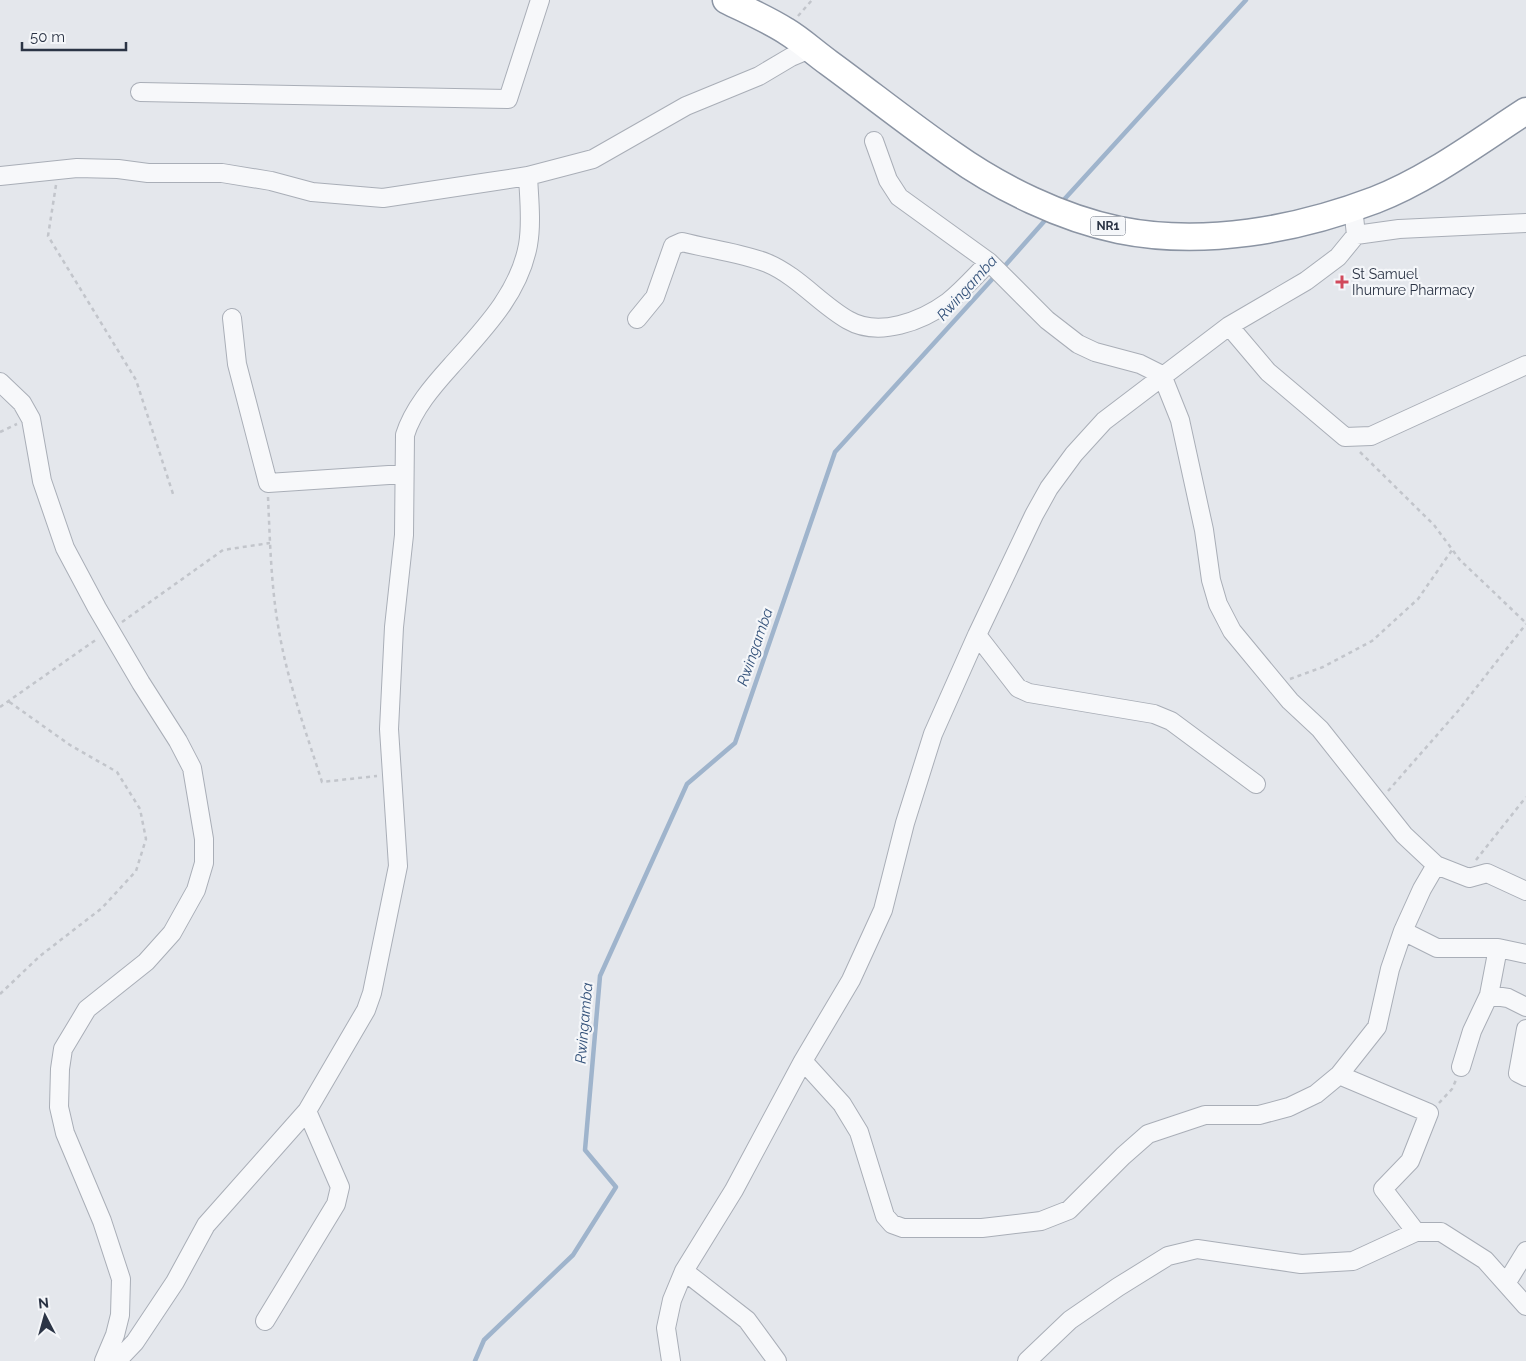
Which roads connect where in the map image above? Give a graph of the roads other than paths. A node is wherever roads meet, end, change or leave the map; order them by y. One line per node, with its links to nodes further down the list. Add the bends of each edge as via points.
1 (540, 0): 4 (street, via 508,99)
2 (726, 0): 3 (highway, NR1, via 786,31)
3 (810, 49): 8 (street, via 759,76 686,106 604,154); 9 (highway, NR1, via 953,155 997,182 1048,206 1119,230 1196,236 1237,234 1279,228)
4 (140, 92)
5 (1526, 111): 9 (highway, NR1, via 1425,174)
6 (874, 141): 12 (street, via 888,180 899,197)
7 (0, 176): 8 (street, via 58,169 222,173 312,192 383,198)
8 (528, 176): 19 (street, via 528,244 518,274 492,321 440,378 408,423)
9 (1354, 207): 11 (street)
10 (1526, 223): 11 (street, via 1399,229)
11 (1356, 235): 15 (street, via 1338,256 1306,280)
12 (989, 262): 14 (street, via 950,301 930,314 902,324 865,326 849,321 767,263 682,242 673,246 655,297); 17 (street, via 1047,320 1078,344 1140,364)
13 (232, 318): 19 (street, via 237,364 268,483)
14 (637, 319)
15 (1230, 326): 16 (street, via 1268,372 1345,437 1371,436); 17 (street)
16 (1526, 365)
17 (1162, 375): 20 (street, via 1104,420 1074,454 1034,515); 22 (street, via 1180,420 1204,530 1211,580 1218,604 1232,631 1290,701 1320,729 1404,835)
18 (0, 382): 41 (street, via 27,411 42,481 62,539 97,608 192,768 204,839 204,863 196,890 172,933 146,962 87,1009 63,1049 59,1096 65,1133 102,1221 121,1278 120,1316 116,1335)
19 (404, 474): 34 (street, via 404,535 394,627 389,729 398,866 366,1010)
20 (977, 635): 21 (street, via 1018,688 1028,693 1154,714 1171,721); 30 (street, via 933,734 905,823 883,910 851,980)
21 (1256, 784)
22 (1436, 865): 23 (street, via 1469,878 1486,873); 24 (street)
23 (1526, 891)
24 (1402, 931): 25 (street, via 1437,948); 32 (street, via 1377,1027)
25 (1498, 948): 26 (street); 27 (street)
26 (1526, 954)
27 (1490, 994): 28 (street); 31 (street, via 1472,1031)
28 (1526, 1007)
29 (1526, 1029): 33 (street, via 1518,1073)
30 (804, 1061): 32 (street, via 842,1104 859,1132 885,1216 892,1224 916,1229 982,1228 1041,1221 1069,1210 1148,1134 1205,1115 1259,1116 1289,1107 1316,1094); 37 (street)
31 (1461, 1067)
32 (1340, 1076): 35 (street, via 1429,1113 1410,1161 1383,1188)
33 (1526, 1077)
34 (307, 1111): 40 (street, via 340,1187 336,1204); 42 (street, via 211,1218 175,1282 135,1342)
35 (1416, 1232): 38 (street, via 1441,1232 1485,1260); 45 (street, via 1353,1261 1300,1264 1197,1249 1168,1256 1070,1320)
36 (1526, 1252): 38 (street)
37 (684, 1270): 43 (street, via 672,1300 666,1328); 44 (street, via 747,1320)
38 (1507, 1282): 39 (street)
39 (1526, 1306)
40 (265, 1321)
41 (104, 1361)
42 (117, 1361)
43 (671, 1361)
44 (777, 1361)
45 (1027, 1361)

